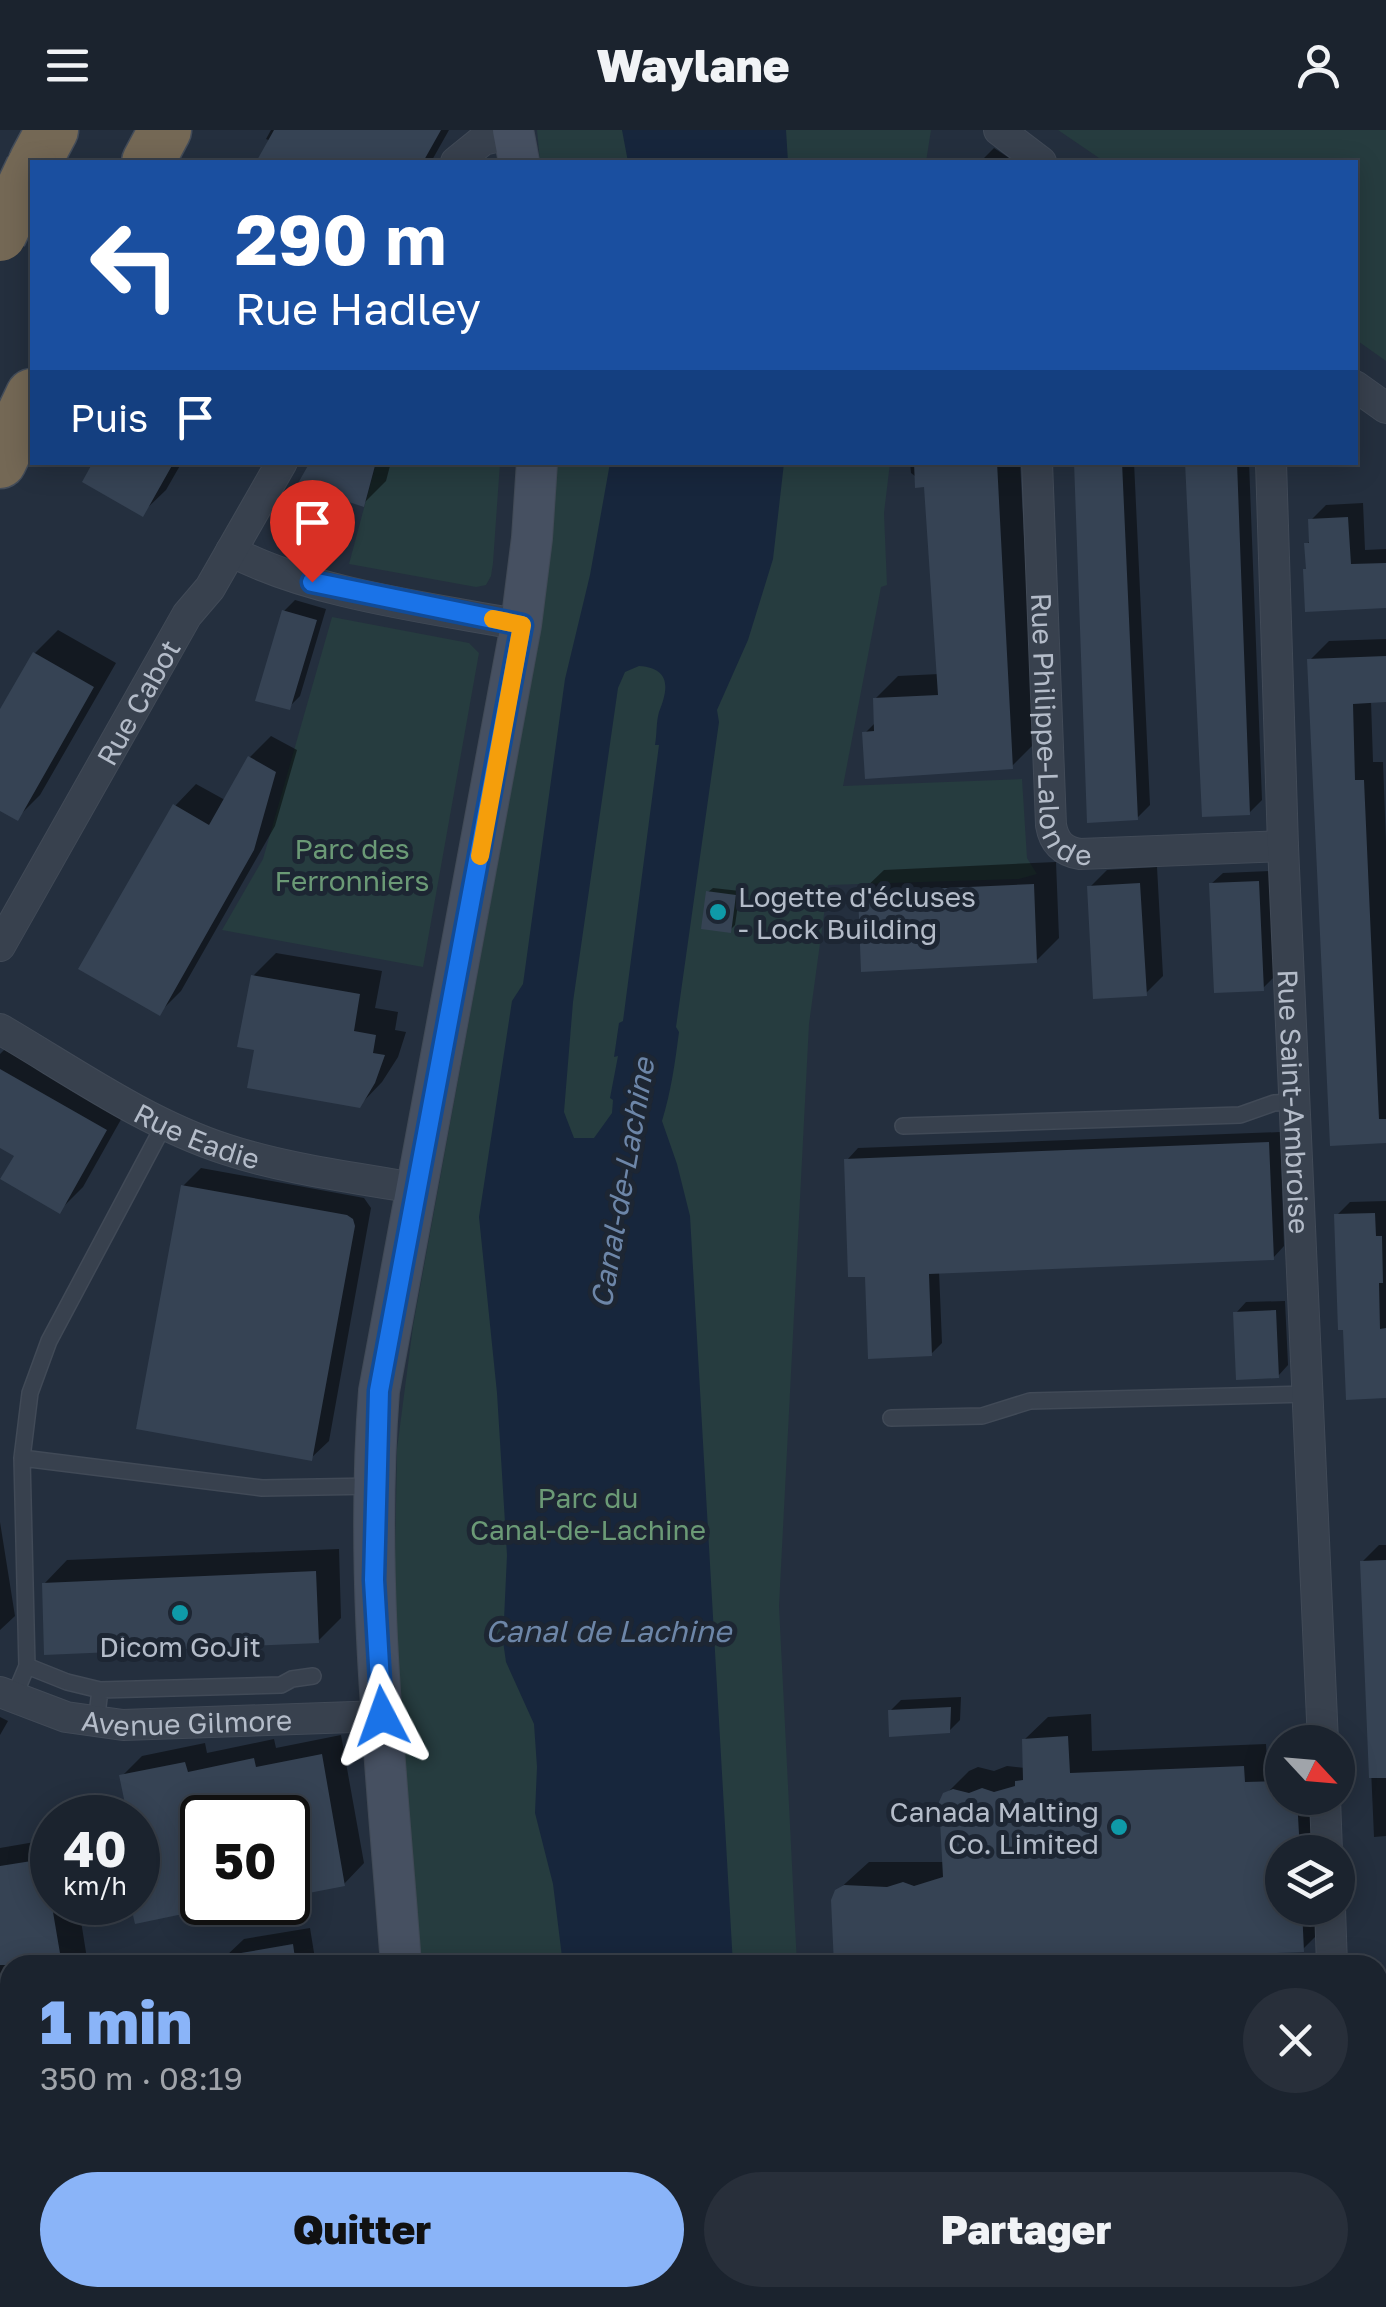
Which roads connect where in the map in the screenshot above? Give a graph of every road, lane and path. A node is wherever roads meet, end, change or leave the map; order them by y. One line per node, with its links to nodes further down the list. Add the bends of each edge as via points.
1 (52, 130): 5 (highway)
2 (166, 130): 6 (highway)
3 (999, 130): 8 (street)
4 (515, 142): 7 (street, via 483,140)
5 (37, 160)
6 (149, 160)
7 (458, 160)
8 (1039, 160)
9 (30, 173): 12 (highway, bridge)
10 (0, 209): 11 (street)
11 (30, 227)
12 (0, 235)
13 (1358, 388): 15 (street)
14 (30, 400): 16 (highway)
15 (1386, 408)
16 (0, 462)
17 (280, 465): 21 (street, Rue Cabot)
18 (537, 465): 22 (main road)
19 (1037, 465): 23 (street, Rue Philippe-Lalonde, via 1054,838 1080,854)
20 (1271, 465): 23 (street, Rue Saint-Ambroise)
21 (231, 551): 22 (street, via 312,582); 24 (street, Rue Cabot, via 187,615)
22 (522, 625): 29 (main road)
23 (1283, 846): 26 (street, Rue Saint-Ambroise)
24 (0, 946)
25 (0, 1029): 27 (street, Rue Eadie)
26 (1294, 1102): 28 (lane, via 1240,1115); 30 (street, Rue Saint-Ambroise)
27 (164, 1123): 29 (street, Rue Eadie, via 241,1154); 32 (lane, via 46,1347 30,1393)
28 (903, 1126)
29 (414, 1188): 33 (main road, via 380,1381)
30 (1308, 1394): 31 (lane, via 1030,1401 982,1416); 42 (street, Rue Saint-Ambroise)
31 (892, 1418)
32 (22, 1458): 33 (lane, via 262,1488); 34 (lane)
33 (375, 1486): 39 (main road)
34 (27, 1666): 37 (lane); 38 (lane)
35 (313, 1676): 36 (lane)
36 (281, 1685): 37 (lane); 40 (lane)
37 (100, 1690): 41 (lane)
38 (6, 1695): 41 (street, Avenue Gilmore)
39 (382, 1716): 40 (street, Avenue Gilmore); 44 (main road)
40 (284, 1720): 41 (street, Avenue Gilmore)
41 (96, 1723)
42 (1321, 1725)
43 (1331, 1925): 45 (street)
44 (400, 1955)
45 (1332, 1955)

